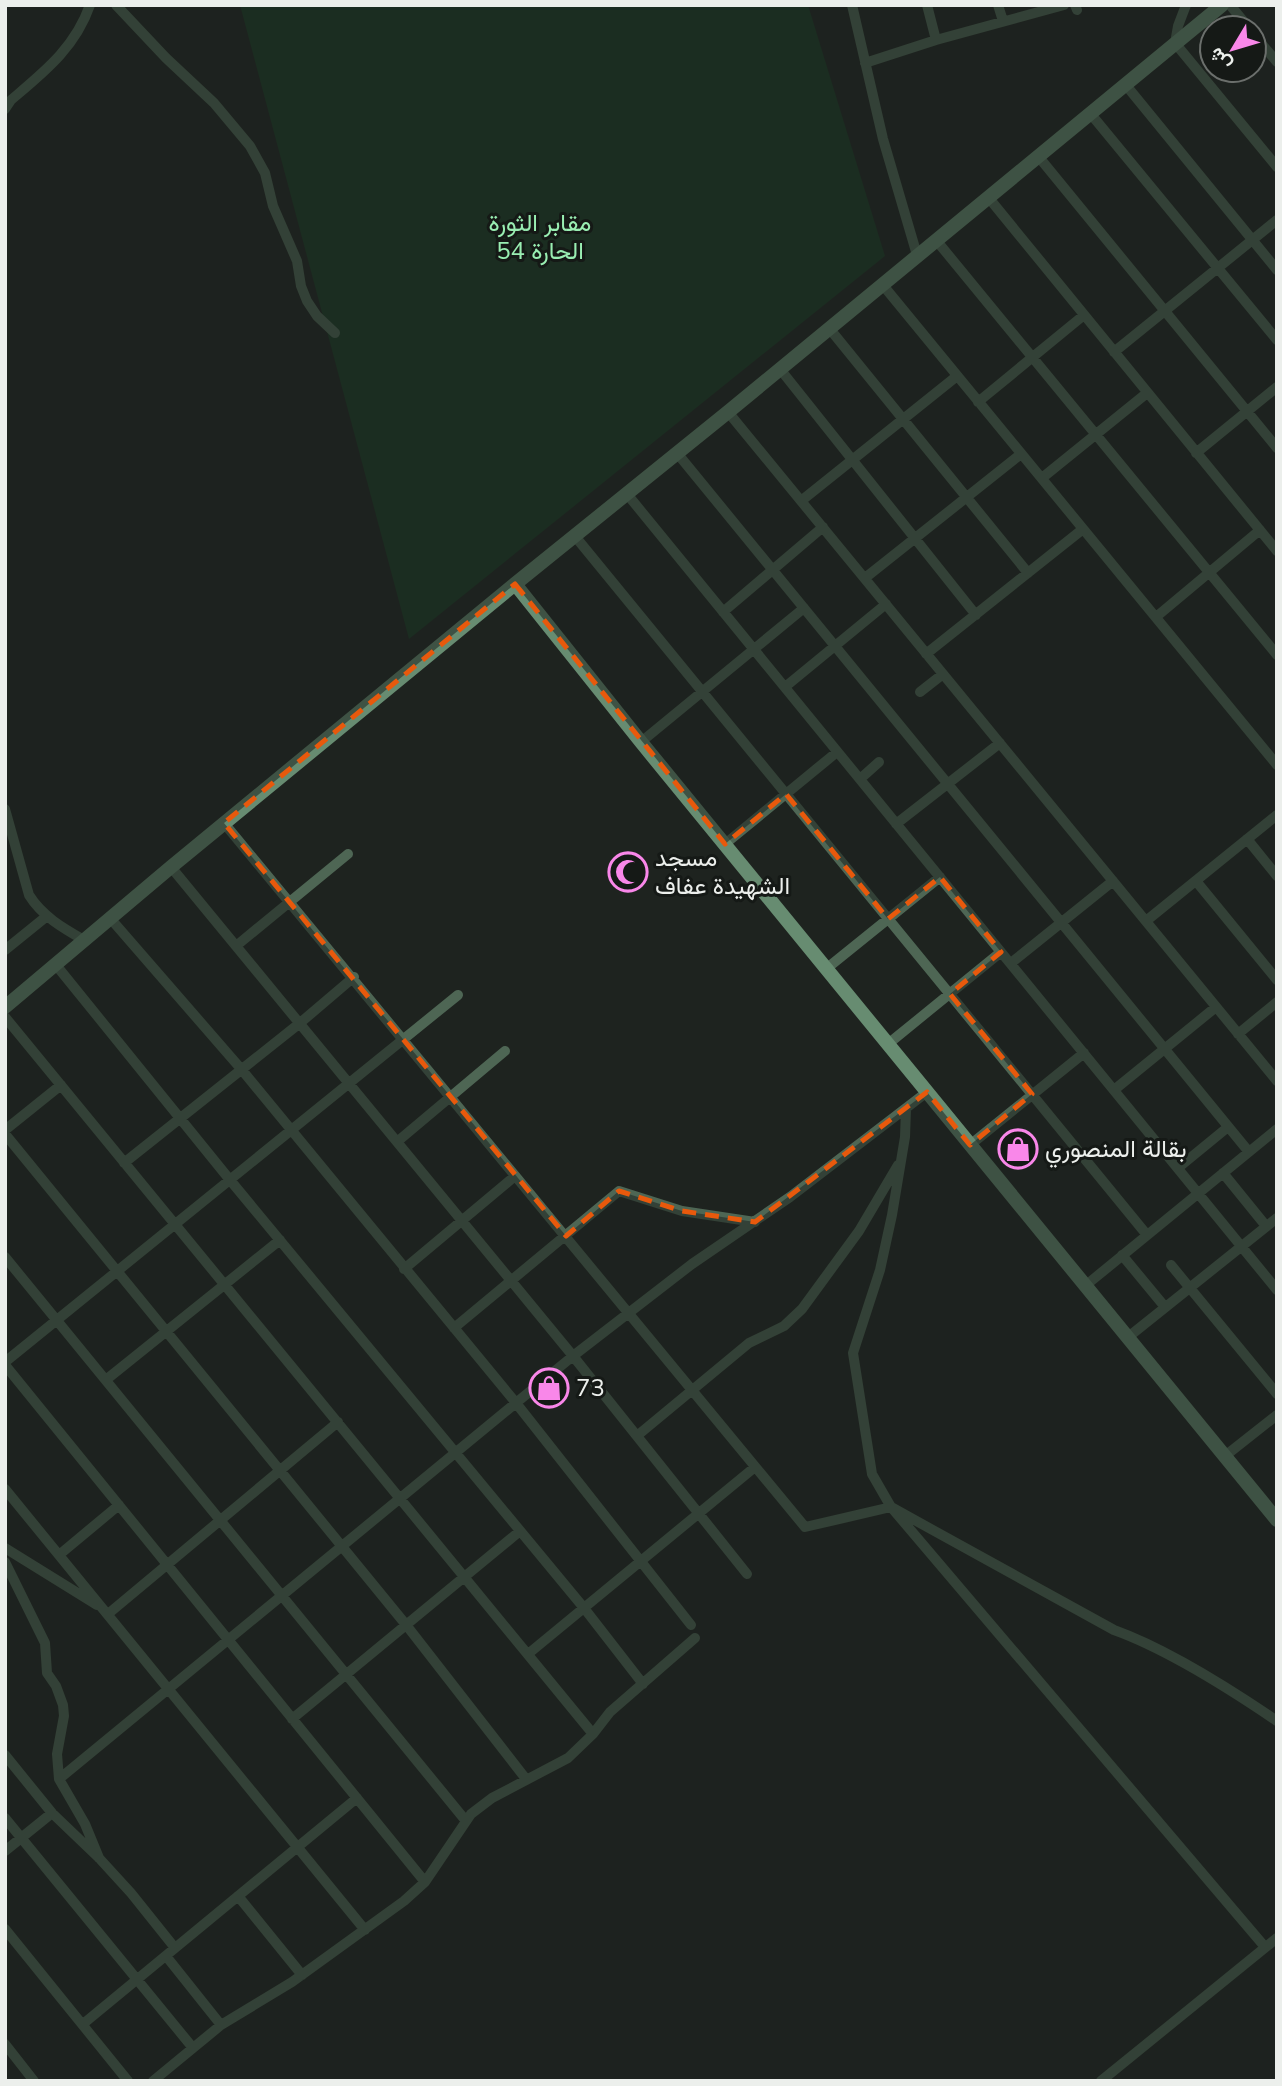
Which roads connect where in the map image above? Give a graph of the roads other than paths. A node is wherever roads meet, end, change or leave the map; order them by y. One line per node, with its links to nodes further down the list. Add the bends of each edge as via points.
1 (90, 5): 14 (street, via 61,57)
2 (116, 5): 29 (street, via 250,145 265,173 307,301)
3 (852, 5): 12 (street)
4 (928, 5): 10 (street)
5 (999, 5): 9 (street)
6 (1064, 5): 9 (street)
7 (1186, 5): 11 (street)
8 (1222, 5): 11 (main road)
9 (1003, 21): 10 (street)
10 (936, 40): 12 (street)
11 (1175, 43): 13 (main road); 17 (street)
12 (865, 63): 22 (street)
13 (1125, 84): 15 (main road); 21 (street)
14 (5, 109)
15 (1090, 113): 16 (main road); 23 (street)
16 (1038, 156): 18 (main road); 26 (street)
17 (1277, 167)
18 (988, 197): 20 (main road); 27 (street)
19 (1277, 220): 21 (street)
20 (936, 240): 22 (main road); 32 (street)
21 (1252, 240): 23 (street); 24 (street)
22 (917, 255): 25 (main road)
23 (1217, 268): 26 (street); 30 (street)
24 (1277, 270)
25 (882, 284): 28 (main road); 34 (street)
26 (1164, 311): 31 (street); 38 (street)
27 (1084, 315): 31 (street); 32 (street)
28 (829, 328): 33 (main road); 40 (street)
29 (335, 333)
30 (1277, 340)
31 (1114, 352): 36 (street)
32 (1032, 357): 37 (street); 41 (street)
33 (780, 369): 39 (main road); 46 (street)
34 (957, 376): 37 (street); 40 (street)
35 (1277, 387): 38 (street)
36 (1147, 393): 41 (street); 44 (street)
37 (978, 401): 45 (street)
38 (1246, 411): 42 (street); 44 (street)
39 (728, 412): 43 (main road); 50 (street)
40 (904, 419): 46 (street); 49 (street)
41 (1095, 434): 47 (street); 58 (street)
42 (1277, 448)
43 (677, 453): 48 (main road); 57 (street)
44 (1196, 453): 53 (street)
45 (1021, 454): 47 (street); 49 (street)
46 (853, 460): 50 (street); 55 (street)
47 (1042, 478): 52 (street)
48 (627, 494): 54 (main road); 64 (street)
49 (967, 496): 55 (street); 59 (street)
50 (801, 501): 51 (street)
51 (823, 527): 57 (street); 60 (street)
52 (1083, 529): 59 (street); 66 (street)
53 (1260, 530): 56 (street); 58 (street)
54 (575, 535): 61 (main road); 73 (street)
55 (916, 538): 60 (street); 65 (street)
56 (1277, 551)
57 (772, 570): 63 (street); 64 (street)
58 (1209, 572): 66 (street); 70 (street)
59 (1028, 573): 65 (street)
60 (864, 579): 62 (street)
61 (514, 584): 75 (main road); 86 (main road)
62 (886, 604): 67 (street); 69 (street)
63 (804, 608): 67 (street); 68 (street)
64 (723, 612): 68 (street)
65 (976, 615): 69 (street)
66 (1156, 617): 78 (street)
67 (835, 646): 72 (street); 82 (street)
68 (754, 650): 72 (street); 73 (street)
69 (926, 654): 71 (street)
70 (1277, 655)
71 (943, 674): 74 (street); 76 (street)
72 (785, 687): 77 (street)
73 (703, 692): 75 (street); 83 (street)
74 (920, 692)
75 (641, 742): 89 (main road)
76 (1000, 743): 82 (street); 96 (street)
77 (837, 752): 81 (street); 83 (street)
78 (1273, 752): 80 (street)
79 (879, 762): 81 (street)
80 (1277, 765)
81 (860, 779): 87 (street)
82 (948, 785): 87 (street); 103 (street)
83 (786, 794): 89 (street); 101 (street)
84 (5, 809): 90 (street)
85 (1277, 815): 88 (street)
86 (225, 823): 93 (main road); 98 (street)
87 (897, 824): 95 (street)
88 (1247, 839): 94 (street); 97 (street)
89 (725, 844): 110 (main road)
90 (15, 846): 91 (street); 99 (street, via 29,895)
91 (5, 854)
92 (348, 854): 98 (street)
93 (171, 867): 100 (main road); 105 (street)
94 (1277, 876)
95 (940, 877): 101 (street); 107 (street)
96 (1113, 881): 102 (street); 103 (street)
97 (1196, 881): 102 (street); 112 (street)
98 (289, 902): 105 (street); 111 (street)
99 (47, 916): 104 (street); 106 (street)
100 (110, 918): 104 (main road); 126 (street)
101 (888, 919): 110 (street); 113 (street)
102 (1146, 921): 117 (street)
103 (1062, 924): 108 (street); 123 (street)
104 (84, 940): 109 (main road)
105 (236, 946): 119 (street)
106 (5, 950)
107 (1001, 952): 108 (street); 113 (street)
108 (1011, 964): 125 (street)
109 (56, 965): 116 (main road); 135 (street)
110 (826, 969): 122 (main road)
111 (354, 977): 119 (street); 121 (street)
112 (1277, 980)
113 (950, 994): 122 (street); 132 (street)
114 (458, 995): 121 (street)
115 (1277, 1002): 120 (street)
116 (5, 1007)
117 (1216, 1007): 120 (street); 123 (street)
118 (5, 1017): 129 (street)
119 (300, 1023): 126 (street); 128 (street)
120 (1238, 1034): 127 (street)
121 (404, 1038): 128 (street); 133 (street)
122 (888, 1044): 131 (main road)
123 (1165, 1050): 130 (street); 136 (street)
124 (505, 1051): 133 (street)
125 (1084, 1053): 130 (street); 132 (street)
126 (242, 1070): 135 (street); 138 (street)
127 (1277, 1081)
128 (349, 1084): 138 (street); 140 (street)
129 (61, 1085): 139 (street); 144 (street)
130 (1114, 1090): 145 (street)
131 (927, 1092): 134 (street); 141 (main road)
132 (1032, 1094): 141 (street); 155 (street)
133 (450, 1096): 140 (street); 147 (street)
134 (906, 1109): 143 (street); 152 (street)
135 (181, 1119): 144 (street); 148 (street)
136 (1228, 1127): 142 (street); 145 (street)
137 (1277, 1129): 142 (street)
138 (291, 1130): 148 (street); 162 (street)
139 (5, 1132): 163 (street)
140 (398, 1141): 151 (street)
141 (970, 1145): 166 (main road)
142 (1249, 1152): 146 (street)
143 (901, 1160): 178 (street, via 859,1231 802,1309 785,1326 749,1343); 191 (street, via 880,1270 853,1353 872,1474)
144 (124, 1163): 153 (street)
145 (1178, 1168): 149 (street)
146 (1223, 1173): 149 (street); 154 (street)
147 (515, 1176): 151 (street); 156 (street)
148 (230, 1180): 153 (street); 157 (street)
149 (1199, 1193): 155 (street); 158 (street)
150 (1277, 1218): 154 (street)
151 (462, 1220): 162 (street); 164 (street)
152 (755, 1222): 156 (street, via 682,1211 620,1191); 170 (street)
153 (175, 1225): 163 (street); 165 (street)
154 (1266, 1226): 158 (street)
155 (1147, 1235): 159 (street)
156 (566, 1236): 164 (street); 170 (street)
157 (280, 1240): 165 (street); 184 (street)
158 (1241, 1246): 167 (street); 168 (street)
159 (1122, 1255): 166 (street); 169 (street)
160 (5, 1256): 171 (street)
161 (1171, 1265): 167 (street)
162 (404, 1269): 172 (street)
163 (117, 1270): 171 (street); 173 (street)
164 (511, 1280): 172 (street); 175 (street)
165 (224, 1284): 173 (street); 182 (street)
166 (1085, 1286): 174 (main road)
167 (1189, 1288): 169 (street); 179 (street)
168 (1277, 1290)
169 (1165, 1307): 174 (street)
170 (629, 1312): 175 (street); 178 (street)
171 (57, 1319): 176 (street); 177 (street)
172 (454, 1328): 180 (street)
173 (167, 1330): 177 (street); 187 (street)
174 (1127, 1338): 185 (main road)
175 (573, 1356): 180 (street); 183 (street)
176 (5, 1364): 190 (street)
177 (107, 1379): 193 (street)
178 (692, 1393): 183 (street); 186 (street)
179 (1277, 1394)
180 (516, 1403): 184 (street); 199 (street)
181 (1277, 1415): 185 (street)
182 (338, 1422): 187 (street); 189 (street)
183 (638, 1435): 192 (street)
184 (457, 1453): 189 (street); 195 (street)
185 (1224, 1457): 194 (main road)
186 (755, 1467): 191 (street, via 805,1527); 192 (street)
187 (281, 1471): 193 (street); 196 (street)
188 (5, 1489): 198 (street)
189 (400, 1499): 196 (street); 203 (street)
190 (119, 1505): 198 (street); 201 (street)
191 (891, 1507): 216 (street, via 1114,1630 1140,1639); 234 (street)
192 (699, 1515): 199 (street); 202 (street)
193 (222, 1520): 201 (street); 204 (street)
194 (1277, 1520)
195 (520, 1531): 203 (street); 205 (street)
196 (342, 1545): 204 (street); 208 (street)
197 (5, 1548): 206 (street)
198 (59, 1555): 206 (street)
199 (643, 1561): 205 (street); 207 (street)
200 (5, 1562): 219 (street, via 45,1643 47,1673 63,1705 57,1754)
201 (167, 1565): 206 (street); 210 (street)
202 (747, 1574)
203 (464, 1577): 208 (street); 211 (street)
204 (282, 1594): 210 (street); 212 (street)
205 (584, 1608): 211 (street); 213 (street)
206 (106, 1612): 214 (street)
207 (691, 1625)
208 (407, 1626): 212 (street); 220 (street)
209 (695, 1638): 213 (street)
210 (227, 1640): 214 (street); 215 (street)
211 (528, 1654): 217 (street)
212 (345, 1675): 215 (street); 224 (street)
213 (643, 1684): 217 (street, via 610,1712)
214 (169, 1688): 219 (street); 226 (street)
215 (292, 1719): 221 (street)
216 (1277, 1721)
217 (593, 1734): 220 (street, via 568,1758)
218 (5, 1755): 222 (street)
219 (60, 1779): 228 (street)
220 (526, 1779): 224 (street, via 482,1804)
221 (358, 1798): 226 (street); 229 (street)
222 (52, 1813): 225 (street); 228 (street)
223 (5, 1818): 225 (street)
224 (466, 1821): 229 (street)
225 (22, 1837): 227 (street); 238 (street)
226 (299, 1846): 230 (street); 232 (street)
227 (5, 1851)
228 (99, 1858): 235 (street)
229 (425, 1882): 232 (street)
230 (238, 1896): 235 (street); 237 (street)
231 (5, 1929): 239 (street)
232 (365, 1930): 237 (street)
233 (1277, 1938): 234 (street)
234 (1265, 1947): 246 (street)
235 (175, 1948): 236 (street)
236 (166, 1956): 238 (street); 240 (street)
237 (302, 1975): 240 (street)
238 (138, 1978): 239 (street); 242 (street)
239 (83, 2024): 244 (street)
240 (221, 2025): 242 (street)
241 (5, 2044): 243 (street)
242 (193, 2048): 245 (street)
243 (34, 2081)
244 (128, 2081)
245 (153, 2081)
246 (1101, 2081)

